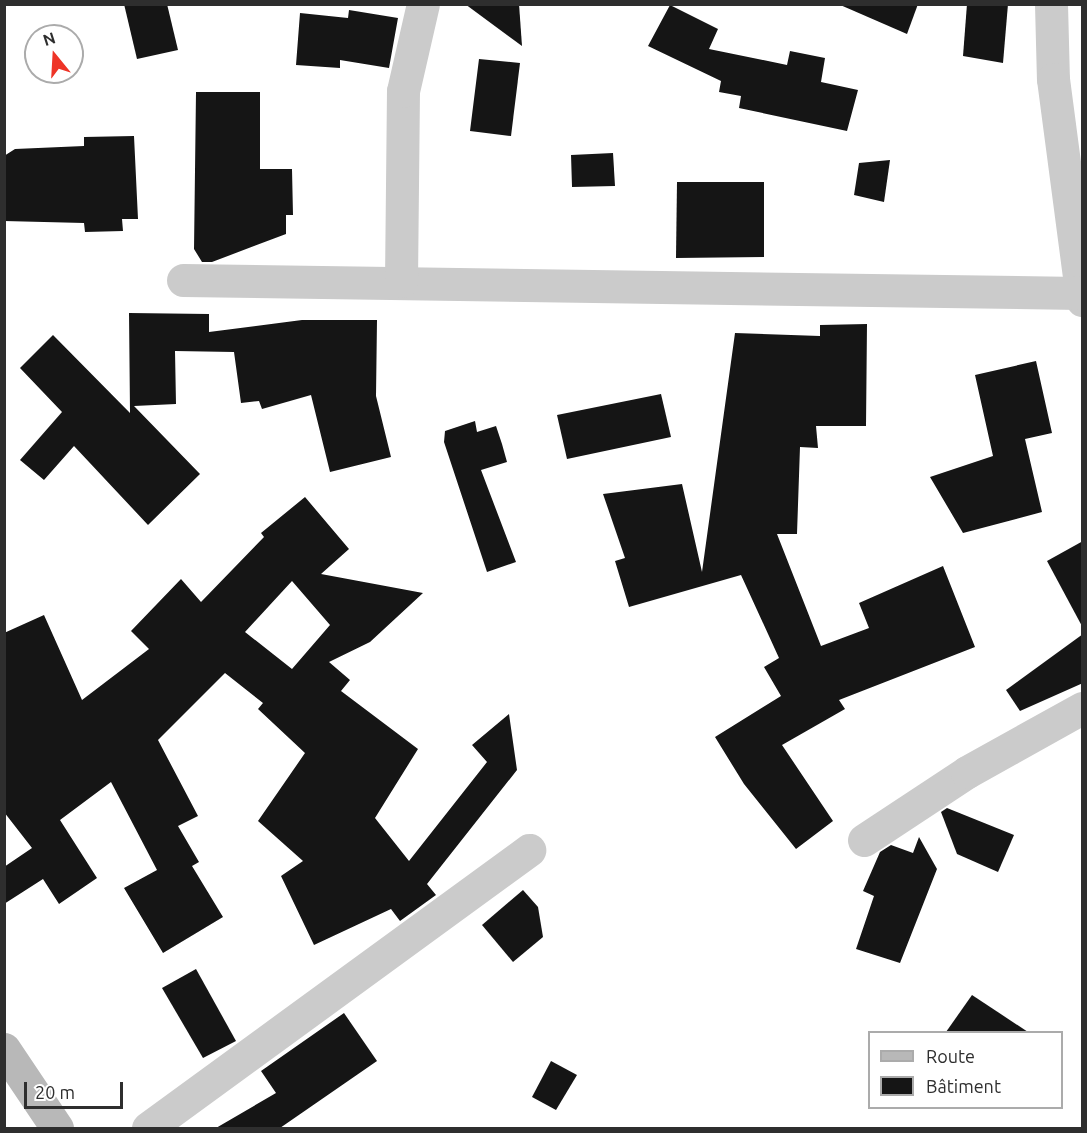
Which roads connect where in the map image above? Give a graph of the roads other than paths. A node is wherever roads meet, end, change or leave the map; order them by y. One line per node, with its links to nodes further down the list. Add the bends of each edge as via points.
1 (423, 4): 4 (street, via 403,91)
2 (1052, 4): 5 (street, via 1053,79)
3 (183, 280): 4 (street)
4 (401, 280): 5 (street)
5 (1081, 297)
6 (1083, 708): 7 (street, via 967,772)
7 (864, 840)
8 (529, 850): 11 (street)
9 (5, 1051): 10 (main road)
10 (57, 1128)
11 (148, 1128)

